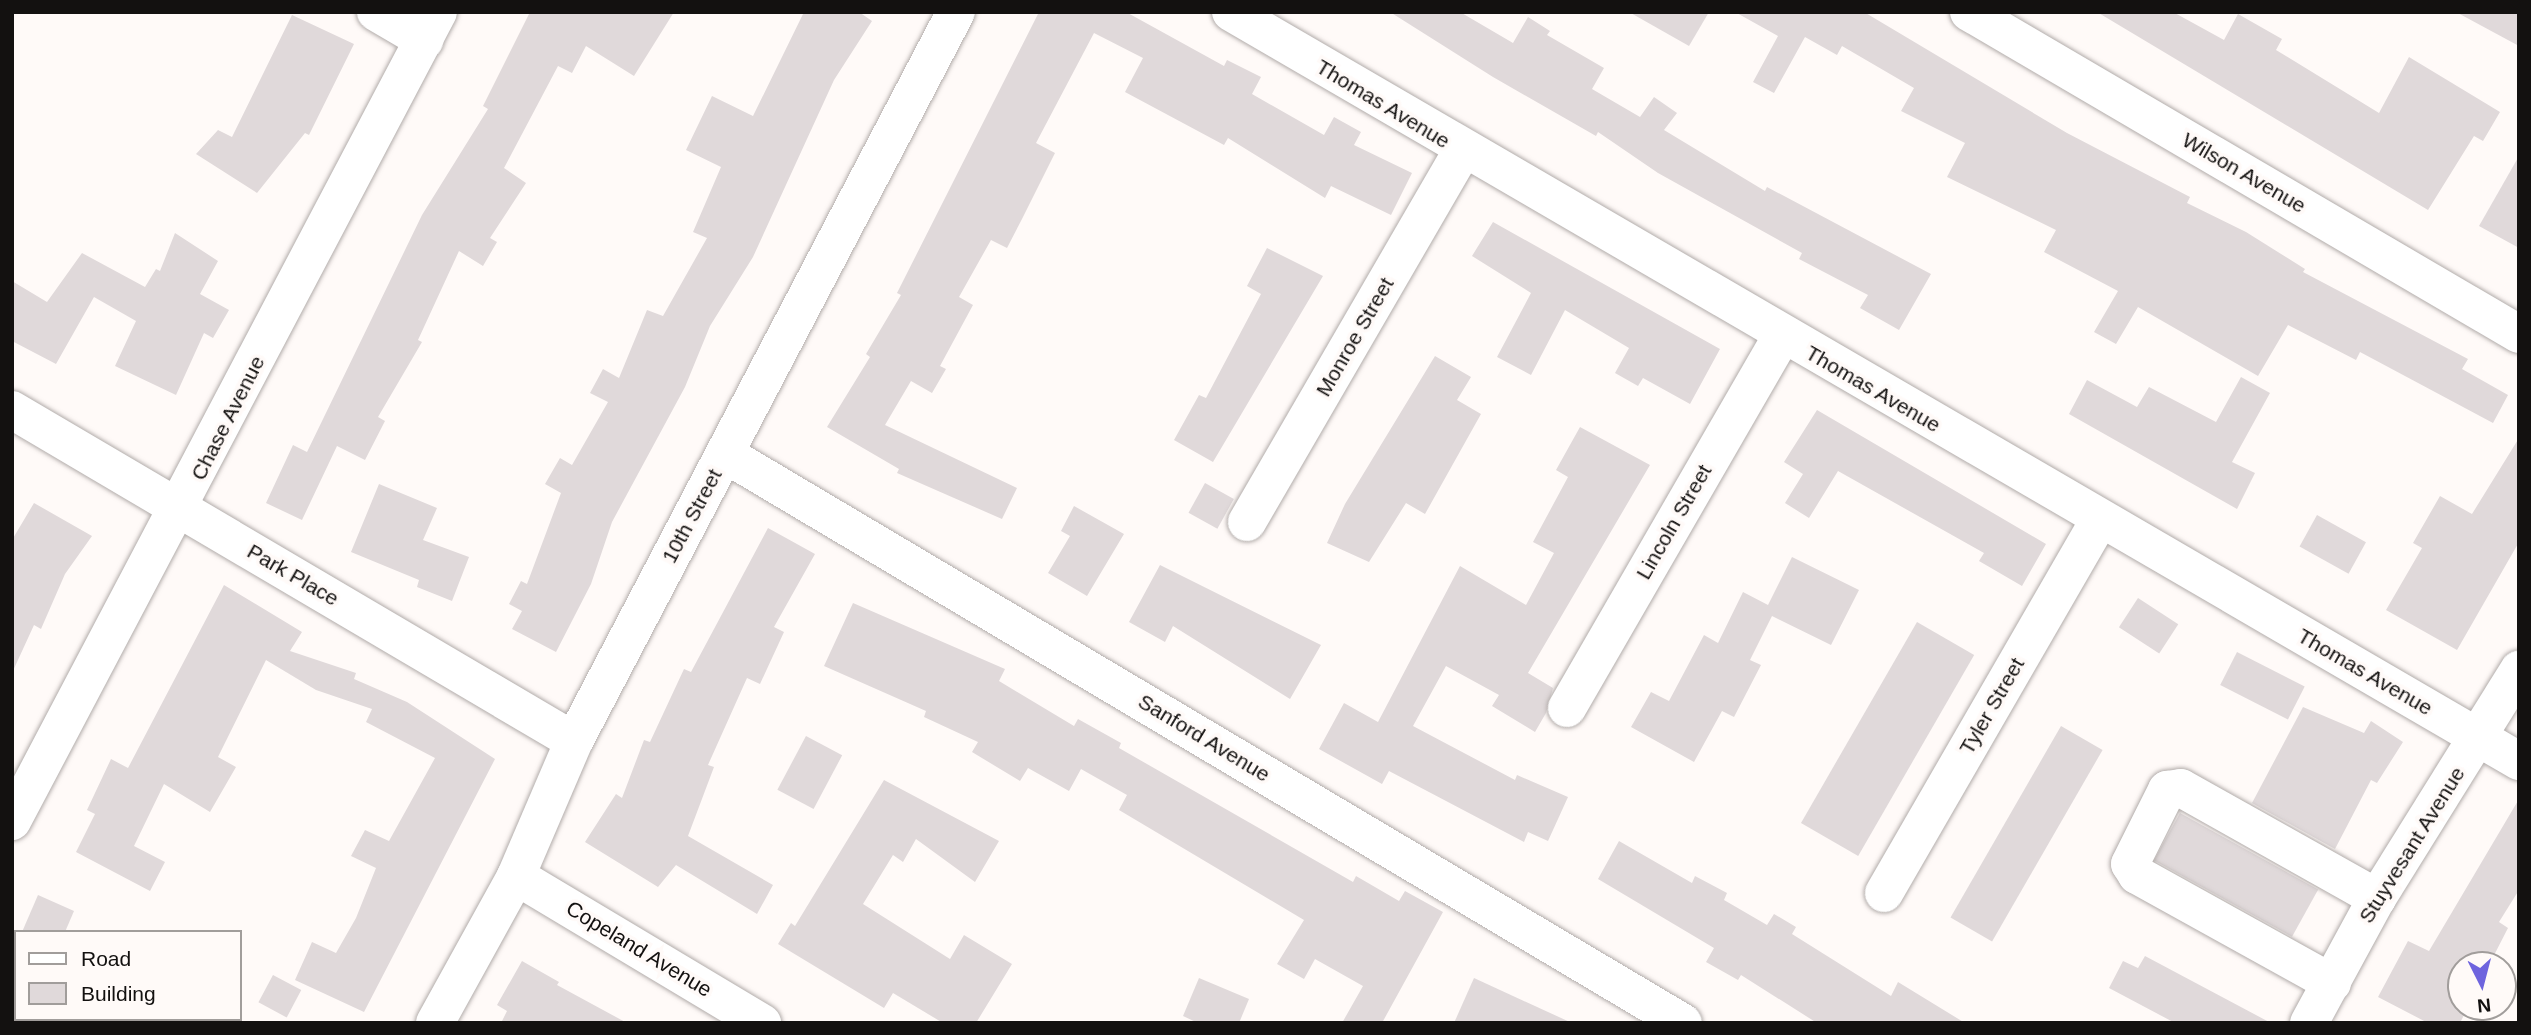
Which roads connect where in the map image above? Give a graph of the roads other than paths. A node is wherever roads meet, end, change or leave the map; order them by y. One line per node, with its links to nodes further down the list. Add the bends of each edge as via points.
1 (376, 12): 5 (street)
2 (956, 12): 10 (street, 10th Street)
3 (1231, 12): 6 (street, Thomas Avenue)
4 (1969, 12): 7 (street, Wilson Avenue)
5 (431, 26): 11 (street, Chase Avenue)
6 (1462, 151): 8 (street, Thomas Avenue); 13 (street, Monroe Street)
7 (2519, 334)
8 (1782, 336): 12 (street, Thomas Avenue); 15 (street, Lincoln Street)
9 (12, 411): 11 (street, Park Place)
10 (725, 454): 17 (street, 10th Street); 26 (street, Sanford Avenue)
11 (180, 510): 17 (street, Park Place); 19 (street, Chase Avenue)
12 (2100, 519): 16 (street, Thomas Avenue); 21 (street, Tyler Street)
13 (1247, 522)
14 (2519, 670): 16 (street, Stuyvesant Avenue)
15 (1567, 708)
16 (2479, 737): 18 (street, Thomas Avenue); 22 (street, Stuyvesant Avenue)
17 (574, 741): 20 (street, 10th Street)
18 (2519, 761)
19 (12, 821)
20 (516, 876): 24 (street, 10th Street); 25 (street, Copeland Avenue)
21 (1884, 893)
22 (2377, 898): 23 (street, Stuyvesant Avenue); 23 (street, via 2181,788 2166,790 2130,864 2137,876)
23 (2332, 983): 27 (street, Stuyvesant Avenue)
24 (435, 1023)
25 (762, 1023)
26 (1683, 1023)
27 (2309, 1023)

